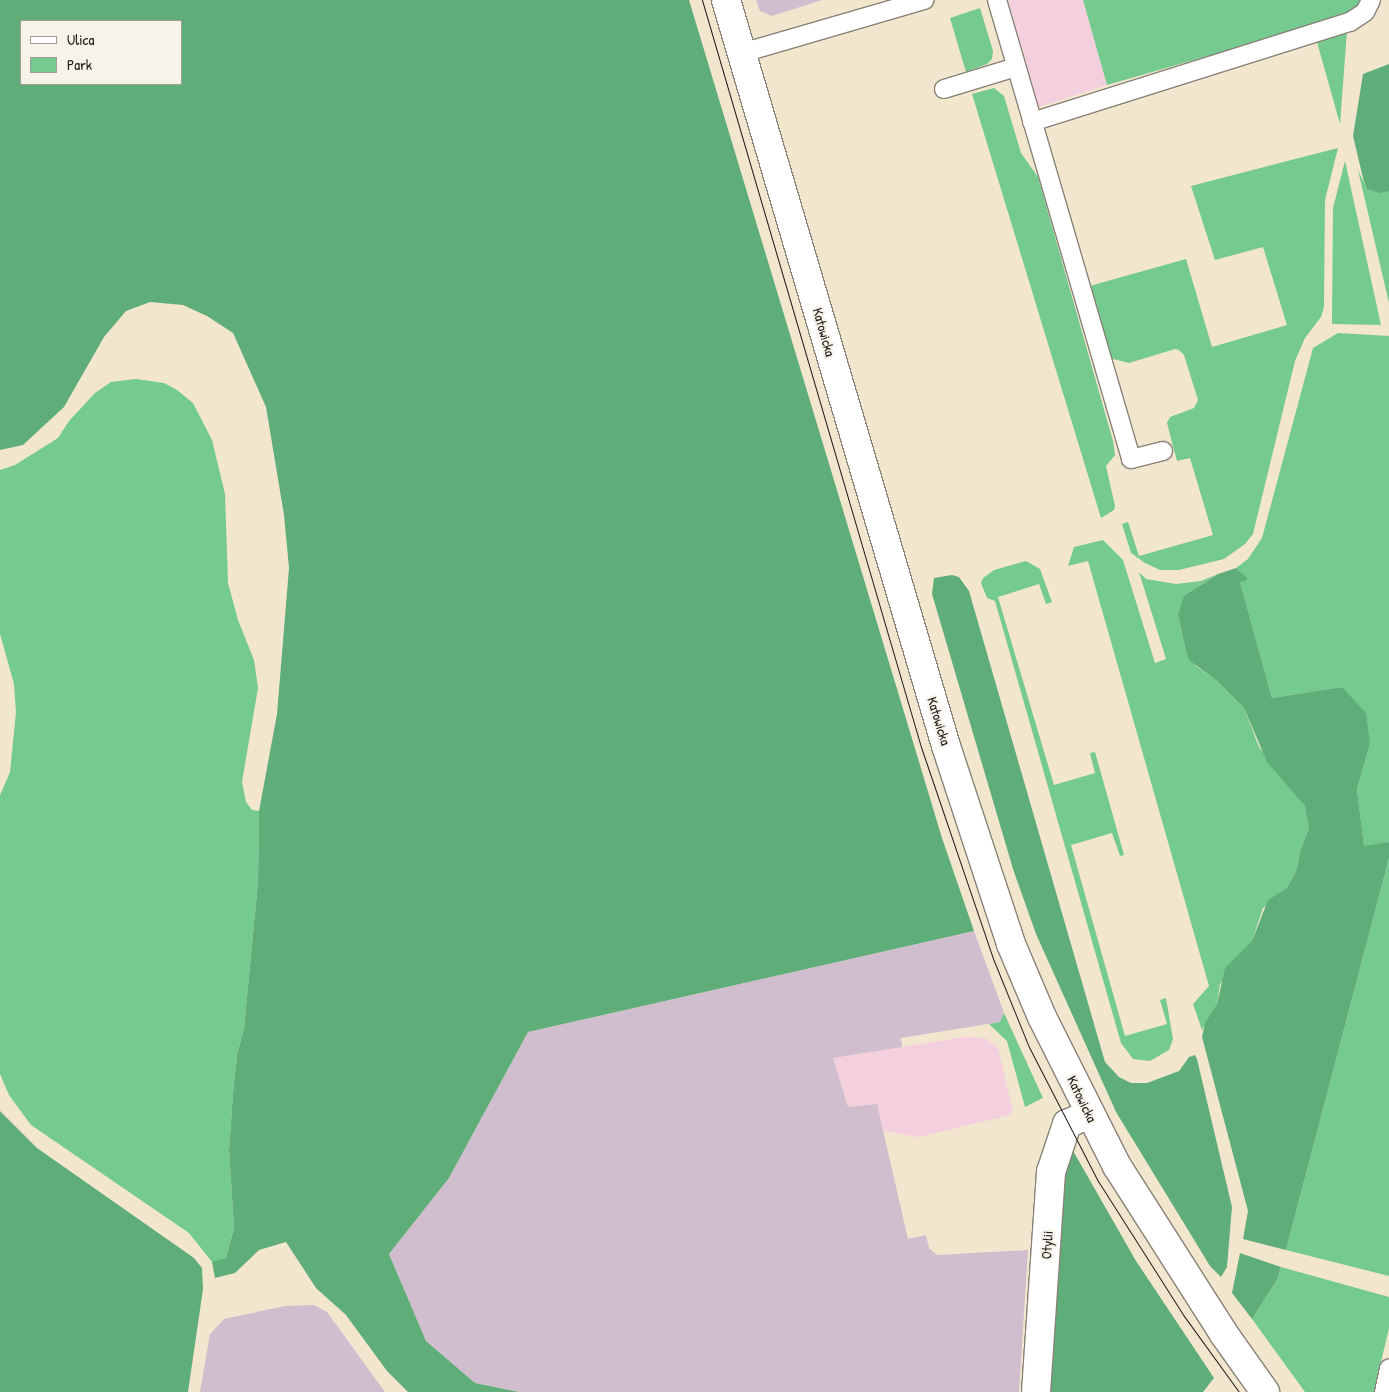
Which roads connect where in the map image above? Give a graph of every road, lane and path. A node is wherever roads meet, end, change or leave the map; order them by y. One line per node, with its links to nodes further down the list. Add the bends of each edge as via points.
1 (726, 0): 5 (street, Katowicka)
2 (924, 0): 5 (lane)
3 (997, 0): 6 (lane)
4 (1371, 0): 8 (lane, via 1365,12 1350,22)
5 (742, 53): 10 (street, Katowicka, via 980,856 1015,953)
6 (1016, 67): 7 (lane); 8 (lane)
7 (944, 89)
8 (1032, 122): 9 (lane, via 1131,459)
9 (1163, 451)
10 (1089, 1114): 12 (street, Otylii, via 1068,1124 1051,1172); 13 (street, Katowicka, via 1150,1222)
11 (1389, 1369): 14 (lane)
12 (1036, 1392)
13 (1266, 1392)
14 (1384, 1392)

